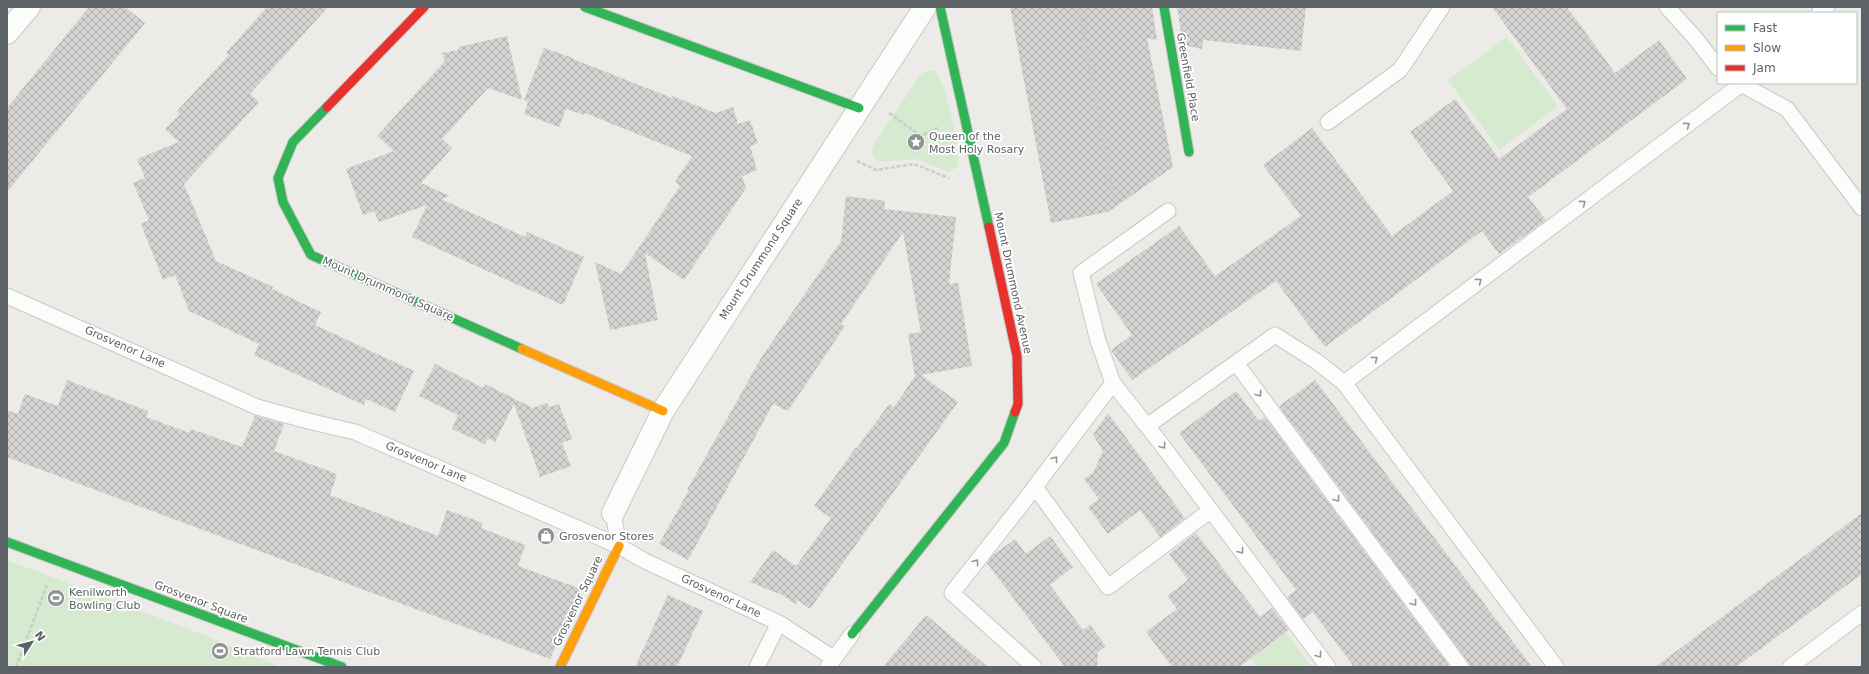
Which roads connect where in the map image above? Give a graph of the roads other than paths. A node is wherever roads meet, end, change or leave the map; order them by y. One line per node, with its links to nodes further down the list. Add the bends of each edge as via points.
1 (29, 7): 9 (street)
2 (424, 7): 21 (street, Mount Drummond Square, via 293,142 278,178 283,202 311,255)
3 (585, 7): 12 (street)
4 (925, 7): 12 (street, Mount Drummond Square)
5 (940, 7): 30 (street, Mount Drummond Avenue, via 1017,356 1018,404 1004,443)
6 (1164, 7): 14 (street, Greenfield Place)
7 (1442, 7): 13 (lane, via 1400,70)
8 (1667, 7): 10 (lane)
9 (7, 33)
10 (1717, 67)
11 (1742, 84): 15 (lane, via 1787,109); 20 (lane, one-way to 11)
12 (859, 108): 21 (street, Mount Drummond Square)
13 (1328, 122)
14 (1189, 152)
15 (1862, 208)
16 (1168, 211): 19 (lane, via 1081,273 1098,341)
17 (7, 296): 27 (lane, Grosvenor Lane, via 257,407 355,432)
18 (1236, 363): 20 (lane, via 1275,335 1316,361); 22 (lane); 37 (lane, one-way to 37)
19 (1113, 383): 22 (lane); 23 (lane, one-way to 19)
20 (1344, 383): 38 (lane)
21 (663, 411): 25 (street, Mount Drummond Square)
22 (1147, 426): 24 (lane, one-way to 24)
23 (1035, 487): 24 (lane, via 1108,588); 35 (lane, one-way to 23, via 952,592)
24 (1211, 510): 36 (lane, one-way to 36)
25 (613, 513): 27 (lane, Mount Drummond Square)
26 (7, 542): 32 (street, Grosvenor Square)
27 (619, 546): 29 (lane, Grosvenor Lane, via 645,561); 33 (street, Grosvenor Square)
28 (1862, 613): 39 (lane)
29 (779, 623): 31 (lane, Grosvenor Lane); 34 (lane)
30 (852, 634): 31 (lane, Grosvenor Lane)
31 (830, 663)
32 (342, 667)
33 (560, 667)
34 (757, 667)
35 (1034, 667)
36 (1328, 667)
37 (1461, 667)
38 (1556, 667)
39 (1790, 667)

